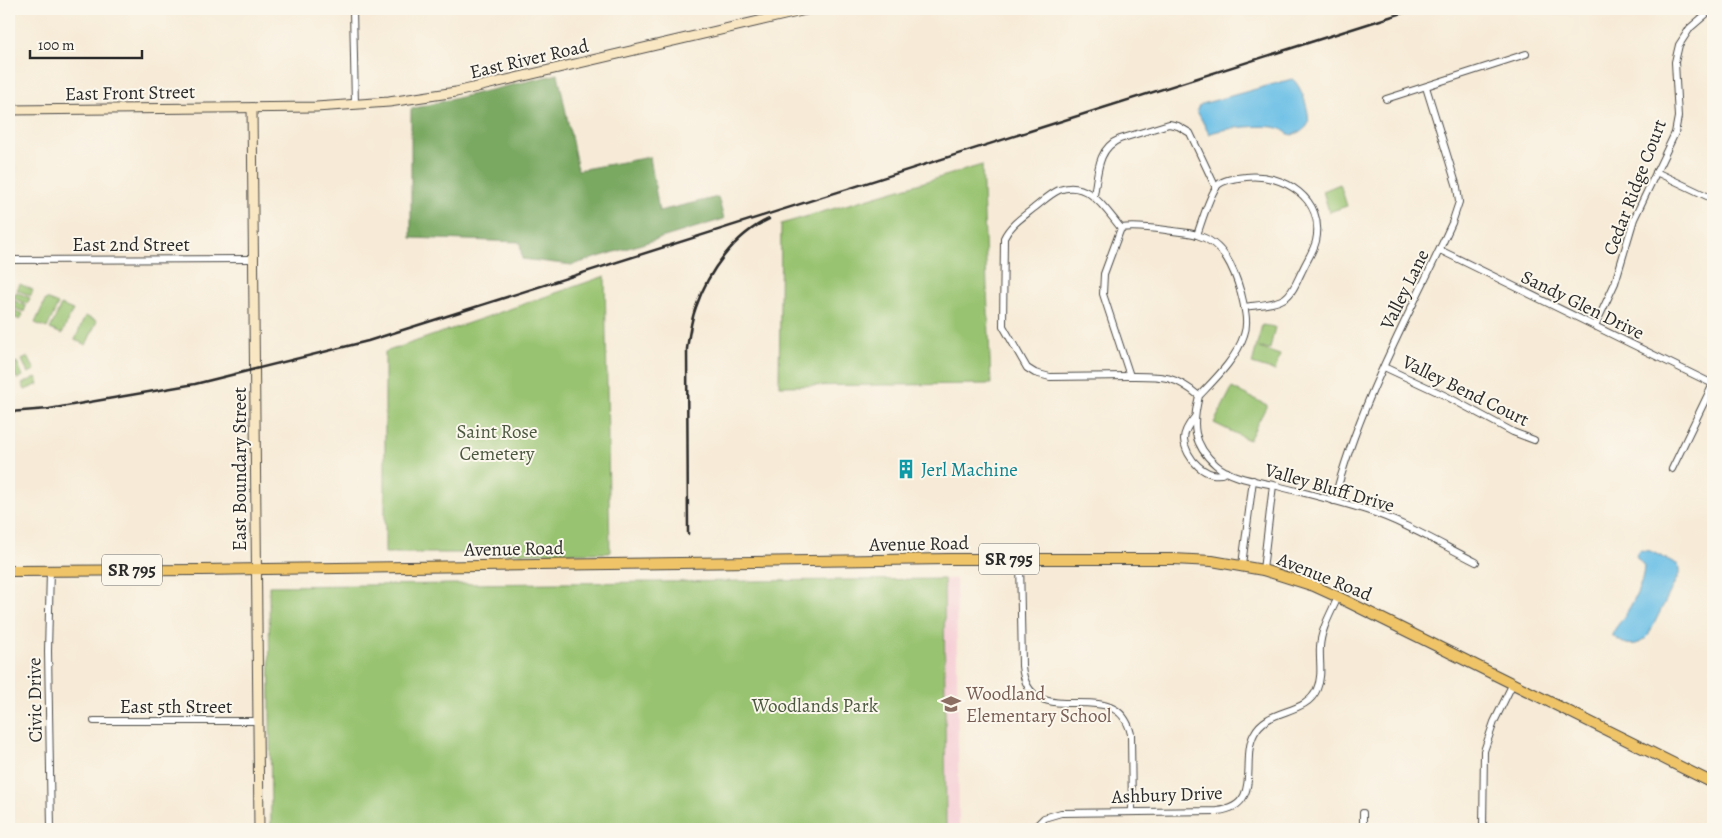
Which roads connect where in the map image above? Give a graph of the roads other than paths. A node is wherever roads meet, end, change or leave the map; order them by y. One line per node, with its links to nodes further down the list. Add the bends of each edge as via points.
1 (353, 9): 7 (street)
2 (810, 9): 7 (main road, East River Road, via 456,92)
3 (1712, 9): 10 (street, Cedar Ridge Court, via 1690,28 1677,51 1678,124)
4 (1526, 54): 5 (street)
5 (1426, 88): 6 (street); 16 (street, Valley Lane, via 1459,198)
6 (1386, 99)
7 (355, 105): 8 (main road, East River Road)
8 (252, 108): 9 (main road, East Front Street); 17 (main road, East Boundary Street)
9 (9, 110)
10 (1656, 172): 13 (street); 20 (street, Cedar Ridge Court, via 1634,219 1615,283)
11 (1216, 188): 12 (street, via 1190,133 1169,124 1113,142 1106,148); 15 (street); 19 (street, via 1223,182 1252,176 1287,183 1302,195 1316,222 1316,243 1290,294 1278,301)
12 (1094, 195): 14 (street); 22 (street, via 1077,189 1059,190 1006,233 1003,326 1026,368 1035,373 1050,377)
13 (1713, 199)
14 (1121, 228): 15 (street, Valley Bluff Drive, via 1135,226); 22 (street, via 1104,274 1103,294)
15 (1197, 235): 19 (street, Valley Bluff Drive, via 1216,246 1228,260)
16 (1440, 250): 20 (street, Sandy Glen Drive); 21 (street, Valley Lane)
17 (253, 259): 18 (street, East 2nd Street); 35 (main road, East Boundary Street)
18 (9, 260)
19 (1244, 307): 24 (street, Valley Bluff Drive, via 1245,334 1238,349 1229,364)
20 (1595, 326): 23 (street, Sandy Glen Drive)
21 (1384, 367): 26 (street, Valley Bend Court); 31 (street, Valley Lane, via 1354,436)
22 (1130, 376): 24 (street, via 1162,376 1184,384)
23 (1713, 384): 27 (street)
24 (1199, 396): 25 (street, Valley Bluff Drive)
25 (1194, 417): 28 (street, Valley Bluff Drive, via 1200,444 1213,462); 28 (street, Valley Bluff Drive, via 1185,434 1190,454 1206,473 1218,475)
26 (1534, 440)
27 (1672, 469)
28 (1227, 472): 29 (street, Valley Bluff Drive)
29 (1253, 480): 30 (street, Valley Bluff Drive); 34 (street)
30 (1272, 485): 31 (street, Valley Bluff Drive); 37 (street)
31 (1334, 501): 33 (street, Valley Bluff Drive, via 1381,515)
32 (1020, 560): 34 (main road, Avenue Road / SR 795, via 1164,559); 35 (main road, Avenue Road / SR 795); 44 (street, via 1025,683 1044,701 1102,704 1122,714 1131,734)
33 (1476, 562)
34 (1242, 565): 37 (main road, Avenue Road / SR 795)
35 (256, 569): 36 (main road, SR 795); 42 (main road, East Boundary Street)
36 (50, 570): 38 (main road, SR 795); 46 (street, Civic Drive)
37 (1263, 570): 39 (main road, Avenue Road / SR 795)
38 (9, 571)
39 (1338, 597): 40 (main road, Avenue Road / SR 795); 44 (street, Ashbury Drive, via 1322,635 1320,675 1315,693 1306,703 1272,716 1257,728 1250,744 1247,789 1237,803 1222,811)
40 (1513, 683): 43 (main road, Avenue Road / SR 795); 50 (street, via 1484,751)
41 (94, 721): 42 (street, East 5th Street)
42 (257, 721): 47 (main road, East Boundary Street)
43 (1713, 783)
44 (1132, 812): 48 (street, Ashbury Drive, via 1055,813)
45 (1363, 813): 49 (street)
46 (51, 829)
47 (258, 829)
48 (1033, 829)
49 (1363, 829)
50 (1483, 829)

